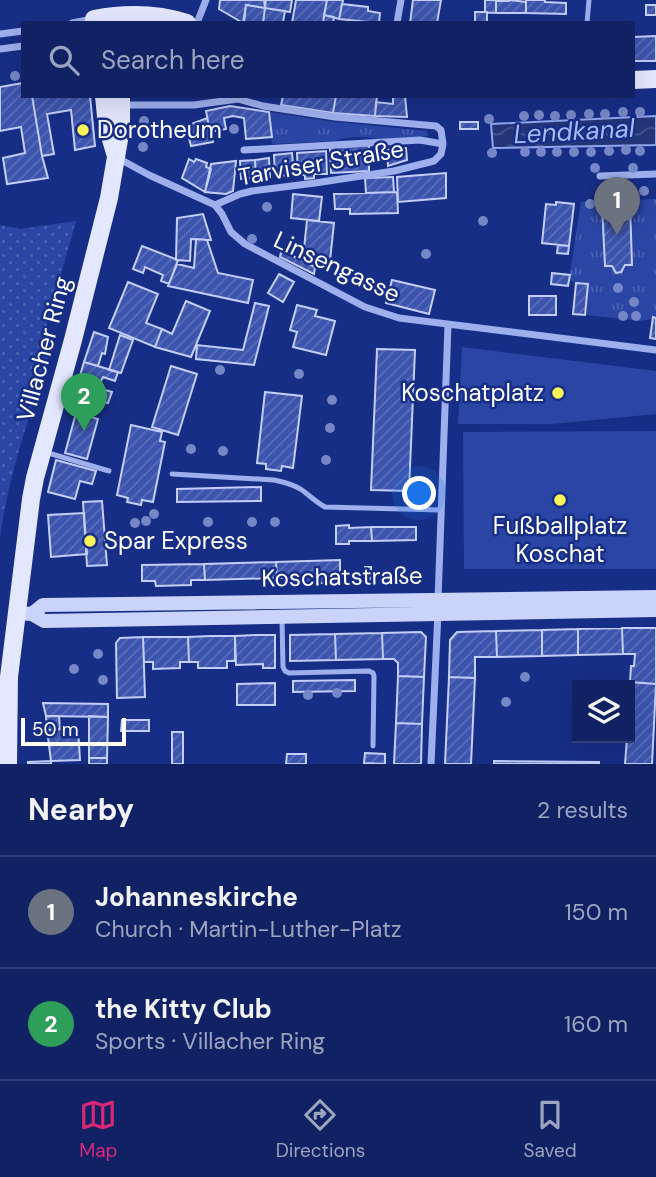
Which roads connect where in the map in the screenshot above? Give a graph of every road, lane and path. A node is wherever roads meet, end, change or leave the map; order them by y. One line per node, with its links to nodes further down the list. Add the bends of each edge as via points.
1 (90, 0): 5 (main road)
2 (206, 0): 8 (street)
3 (401, 0): 9 (street)
4 (589, 0): 10 (lane)
5 (104, 16): 6 (street); 7 (main road, via 146,15)
6 (81, 21)
7 (180, 21)
8 (198, 21)
9 (397, 21)
10 (587, 21)
11 (21, 31): 12 (street)
12 (0, 34)
13 (21, 46): 14 (street)
14 (0, 49)
15 (656, 79): 16 (main road)
16 (635, 80)
17 (104, 98): 23 (main road, Villacher Ring)
18 (266, 98): 20 (street)
19 (122, 101): 20 (street, via 194,105 238,99); 23 (main road, Villacher Ring)
20 (263, 106): 21 (street, via 436,126)
21 (443, 144): 22 (street, via 420,140); 26 (street, Tarviser Straße, via 434,162 252,191)
22 (244, 150)
23 (116, 157): 26 (street); 29 (main road, Villacher Ring, via 96,253)
24 (656, 174): 25 (street)
25 (600, 176)
26 (215, 205): 27 (street, Linsengasse, via 231,232 245,244 306,278 365,307)
27 (447, 325): 28 (street, Linsengasse); 32 (street)
28 (656, 350)
29 (42, 451): 30 (lane); 36 (main road, Villacher Ring, via 31,499)
30 (109, 471)
31 (172, 474): 32 (lane, via 274,480 301,489 325,507)
32 (441, 510): 34 (street)
33 (656, 597): 34 (main road, Koschatstraße)
34 (438, 606): 35 (main road, Koschatstraße); 36 (main road, Koschatstraße, via 43,605); 37 (main road, Koschatstraße); 40 (street)
35 (656, 610)
36 (25, 613): 37 (main road, Koschatstraße, via 44,621); 39 (main road, Villacher Ring, via 9,677)
37 (282, 616): 38 (lane, via 285,671 373,673)
38 (373, 746)
39 (8, 764)
40 (431, 764)

